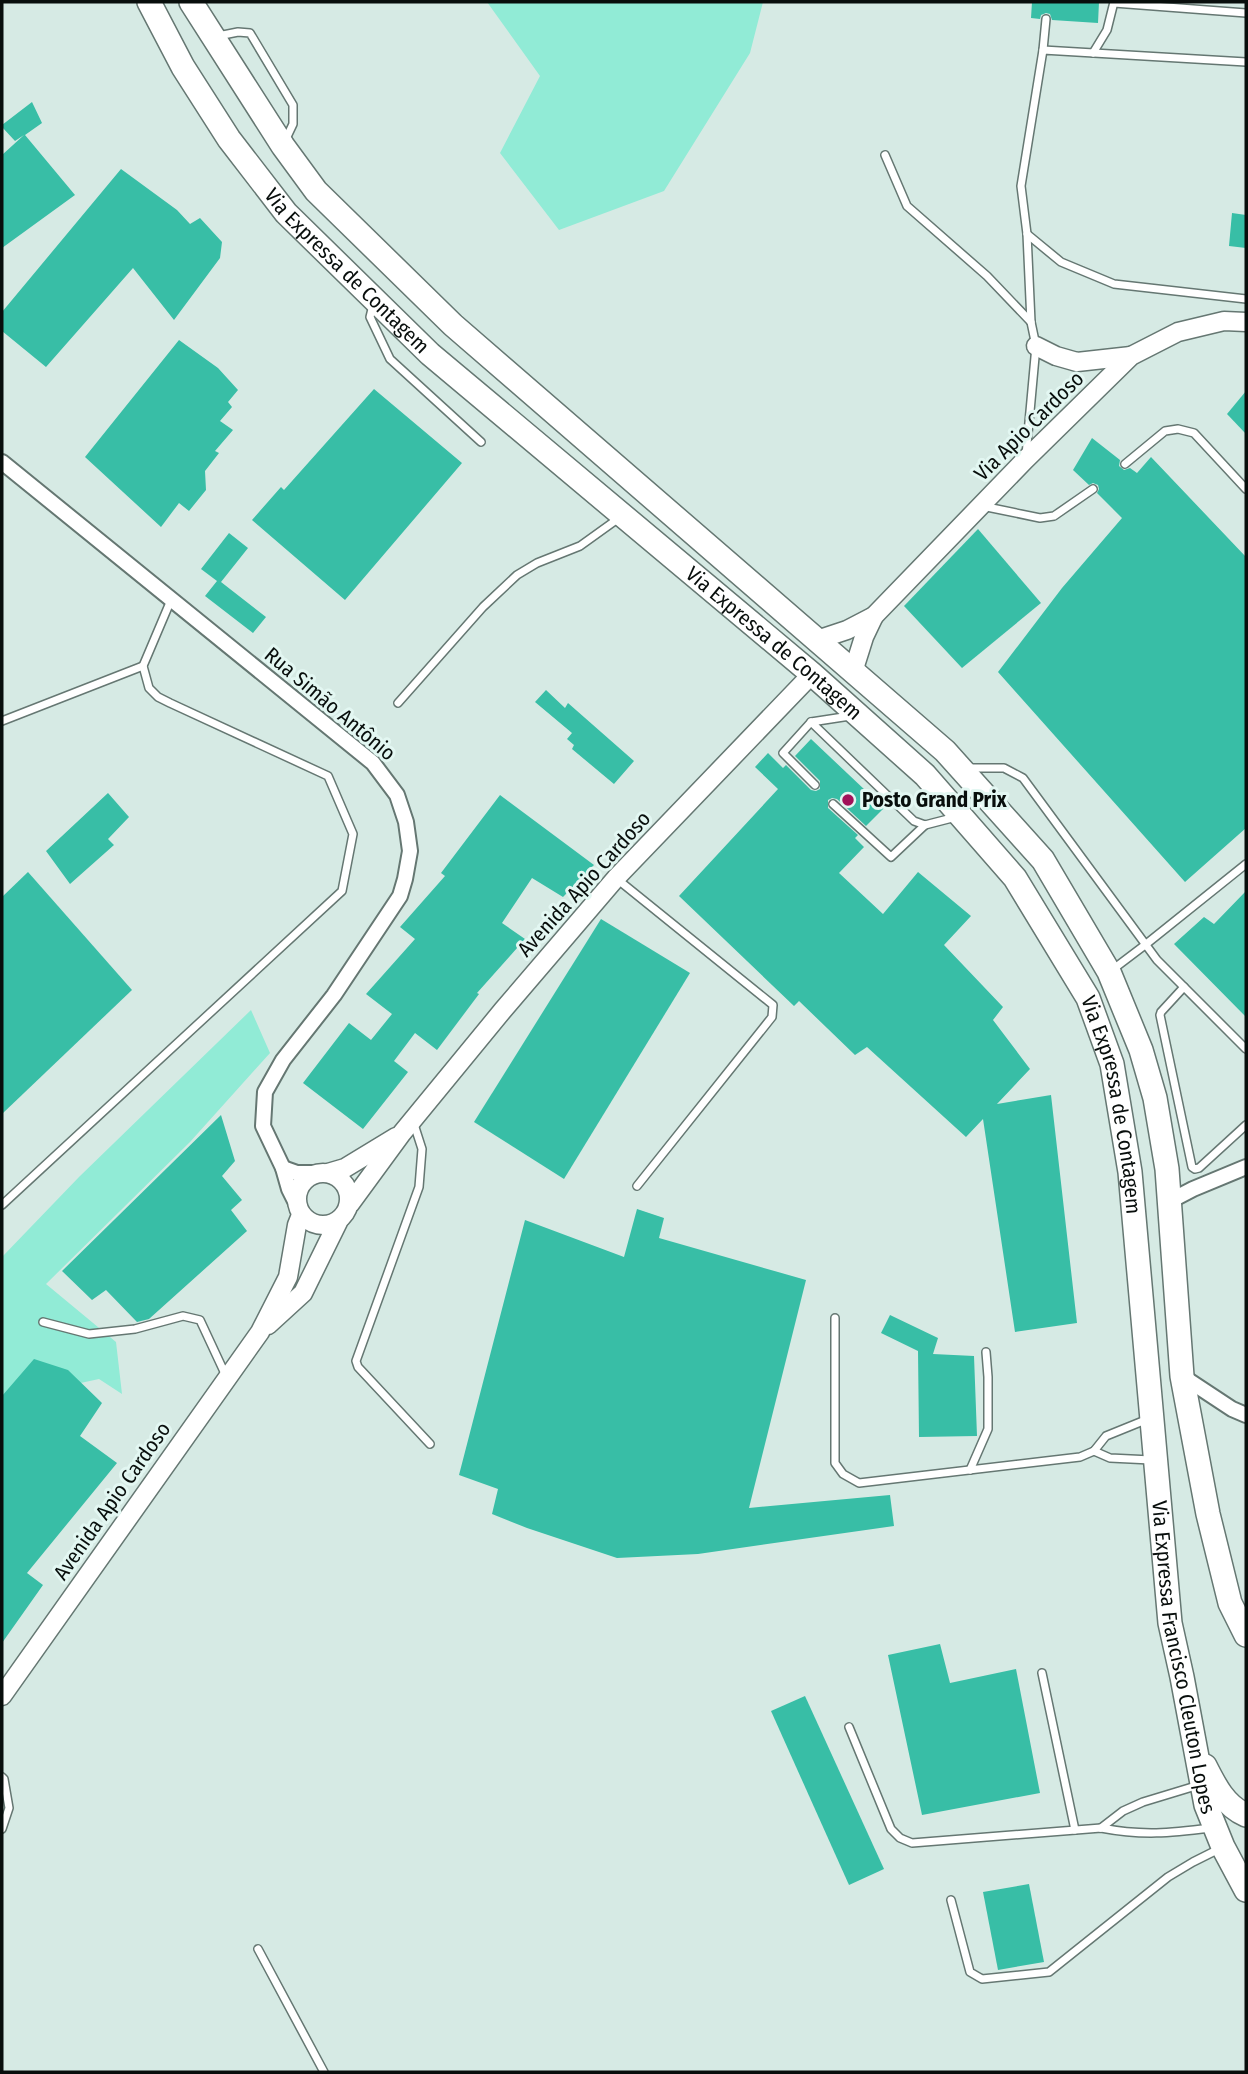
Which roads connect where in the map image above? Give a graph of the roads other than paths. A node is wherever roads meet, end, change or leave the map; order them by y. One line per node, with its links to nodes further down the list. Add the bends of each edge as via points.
1 (149, 2): 13 (highway, Via Expressa de Contagem, via 229,139 286,214)
2 (191, 2): 6 (highway, Via Expressa de Contagem)
3 (1114, 2): 4 (lane); 8 (lane, via 1107,30)
4 (1246, 13)
5 (1046, 19): 7 (lane)
6 (214, 37): 10 (highway, Via Expressa de Contagem); 10 (lane, via 250,33 293,105 293,124)
7 (1043, 50): 8 (lane); 12 (lane, via 1021,186)
8 (1093, 53): 9 (lane)
9 (1246, 62)
10 (283, 146): 29 (highway, Via Expressa de Contagem, via 316,191 453,325)
11 (885, 155): 15 (lane, via 907,206 987,276)
12 (1027, 234): 14 (lane, via 1061,262 1114,284); 15 (lane)
13 (374, 299): 19 (lane, via 370,317 390,359); 26 (highway, Via Expressa de Contagem, via 430,354)
14 (1246, 299)
15 (1031, 322): 17 (lane)
16 (1246, 322): 18 (street, Via Apio Cardoso, via 1224,321 1178,332)
17 (1036, 346): 18 (street, via 1077,362); 20 (lane)
18 (1131, 356): 20 (street, Via Apio Cardoso)
19 (481, 442)
20 (1026, 459): 25 (street, Via Apio Cardoso)
21 (2, 462): 27 (street, Rua Simão Antônio)
22 (1125, 464): 24 (lane, via 1165,431 1178,429 1194,433)
23 (1093, 489): 25 (lane, via 1054,516 1040,518)
24 (1246, 489)
25 (981, 505): 28 (street, Via Apio Cardoso)
26 (623, 516): 32 (highway, Via Expressa de Contagem); 33 (lane, via 580,546 517,575)
27 (170, 600): 30 (lane); 51 (street, Rua Simão Antônio, via 373,763 397,795 406,822 410,851 400,896 265,1092 263,1126)
28 (874, 616): 29 (street, Via Apio Cardoso); 31 (street, Via Apio Cardoso)
29 (817, 640): 31 (highway, Via Expressa de Contagem)
30 (143, 666): 35 (lane); 56 (lane, via 149,688 158,696 328,776 353,834 342,891)
31 (853, 671): 37 (highway, Via Expressa de Contagem)
32 (812, 674): 34 (highway, Via Expressa de Contagem); 43 (street, Avenida Apio Cardoso)
33 (398, 703)
34 (857, 714): 36 (lane); 40 (highway, Via Expressa de Contagem, via 925,775)
35 (2, 721)
36 (811, 722): 38 (lane, via 783,752); 41 (lane, via 914,821)
37 (960, 768): 44 (lane, via 1004,768 1023,778); 45 (highway, Via Expressa de Contagem, via 1043,860)
38 (815, 785)
39 (834, 804): 41 (lane, via 891,857)
40 (961, 816): 41 (lane); 66 (highway, Via Expressa de Contagem, via 1015,878 1088,998 1112,1064 1130,1172)
41 (925, 825)
42 (1246, 864): 44 (lane)
43 (616, 878): 49 (street, Avenida Apio Cardoso); 53 (lane, via 772,1005 772,1017)
44 (1145, 946): 45 (lane); 46 (lane)
45 (1108, 972): 54 (highway, Via Expressa de Contagem, via 1156,1098)
46 (1184, 987): 47 (lane); 48 (lane, via 1160,1015 1192,1167 1199,1168)
47 (1246, 1049)
48 (1246, 1125)
49 (407, 1127): 52 (street, Avenida Apio Cardoso, via 345,1168); 55 (street, Avenida Apio Cardoso); 67 (lane, via 422,1149 419,1187 356,1361)
50 (1246, 1167): 54 (street)
51 (282, 1168): 52 (street); 57 (street, Rua Simão Antônio)
52 (323, 1173): 55 (street, via 345,1184); 57 (street, via 300,1185 296,1195)
53 (637, 1186)
54 (1170, 1201): 63 (highway, Via Expressa de Contagem)
55 (349, 1204): 58 (street)
56 (2, 1205)
57 (299, 1210): 58 (street, via 318,1226); 61 (street, Avenida Apio Cardoso, via 288,1278)
58 (338, 1222): 61 (street, Avenida Apio Cardoso, via 303,1293)
59 (835, 1318): 70 (lane, via 835,1463 843,1474 859,1483)
60 (43, 1321): 64 (lane, via 89,1334 135,1329 183,1316 200,1320)
61 (260, 1332): 64 (street, Avenida Apio Cardoso)
62 (986, 1352): 70 (lane, via 988,1429)
63 (1182, 1376): 65 (street); 71 (highway, via 1211,1527 1230,1603)
64 (227, 1379): 73 (street, Avenida Apio Cardoso)
65 (1246, 1415)
66 (1152, 1418): 68 (lane, via 1106,1436); 69 (highway, Via Expressa Francisco Cleuton Lopes)
67 (430, 1444)
68 (1094, 1451): 69 (lane, via 1110,1458); 70 (lane, via 1080,1457)
69 (1154, 1460): 75 (highway, Via Expressa Francisco Cleuton Lopes, via 1170,1623)
70 (970, 1470)
71 (1246, 1635)
72 (1042, 1673): 81 (lane)
73 (2, 1696)
74 (849, 1727): 81 (lane, via 891,1829 900,1838 912,1843)
75 (1195, 1744): 77 (highway, Via Expressa Francisco Cleuton Lopes); 78 (highway, via 1216,1790)
76 (2, 1777): 80 (lane, via 9,1808)
77 (1202, 1784): 79 (lane, via 1143,1802); 82 (highway, Via Expressa Francisco Cleuton Lopes)
78 (1246, 1815)
79 (1101, 1828): 81 (lane); 82 (lane)
80 (2, 1829)
81 (1075, 1830)
82 (1219, 1838): 83 (highway, Via Expressa Francisco Cleuton Lopes); 84 (lane, via 1049,1972 982,1979 970,1972)
83 (1246, 1890)
84 (951, 1900)
85 (258, 1949): 86 (lane)
86 (324, 2072)

